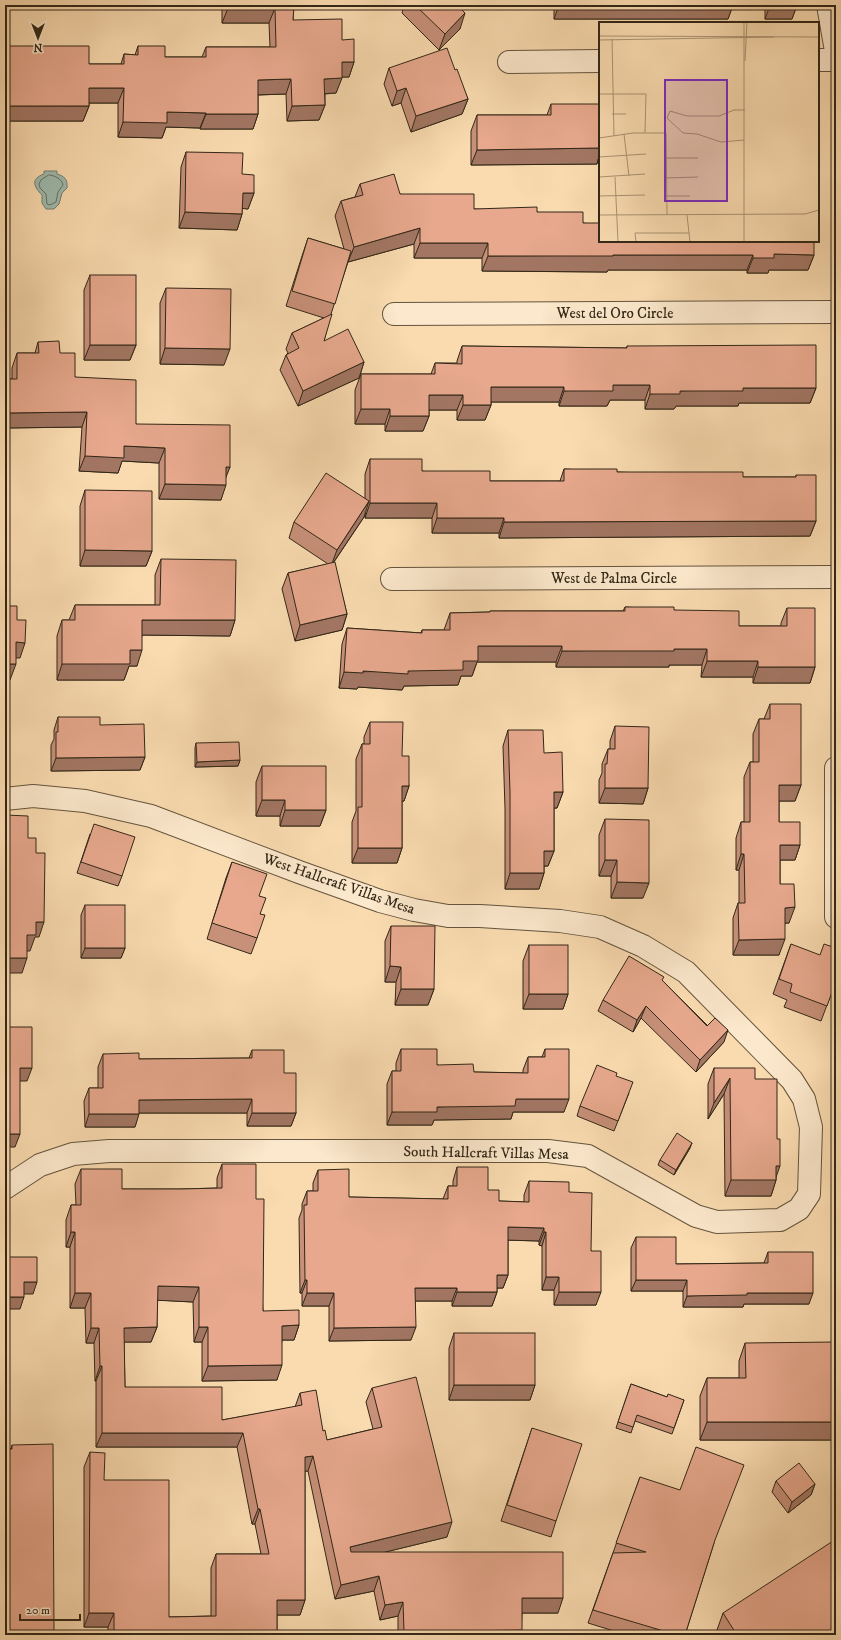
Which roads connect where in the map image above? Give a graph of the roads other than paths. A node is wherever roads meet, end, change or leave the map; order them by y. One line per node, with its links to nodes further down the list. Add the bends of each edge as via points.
1 (828, 5): 2 (street)
2 (836, 51)
3 (819, 60): 4 (street)
4 (836, 60)
5 (599, 61): 6 (street)
6 (509, 62)
7 (836, 312): 8 (street, West del Oro Circle)
8 (394, 314)
9 (836, 577): 10 (street, West de Palma Circle)
10 (392, 579)
11 (836, 768): 13 (street)
12 (5, 799): 14 (street, West Hallcraft Villas Mesa, via 33,796 85,801 151,816 387,903 448,916 560,921 600,927 644,946)
13 (835, 917)
14 (672, 963): 15 (street, South Hallcraft Villas Mesa, via 686,972 783,1070 804,1099 811,1127 809,1194 799,1208 780,1220 717,1222 696,1216 588,1156 548,1151 109,1151 73,1154 40,1165)
15 (5, 1188)

